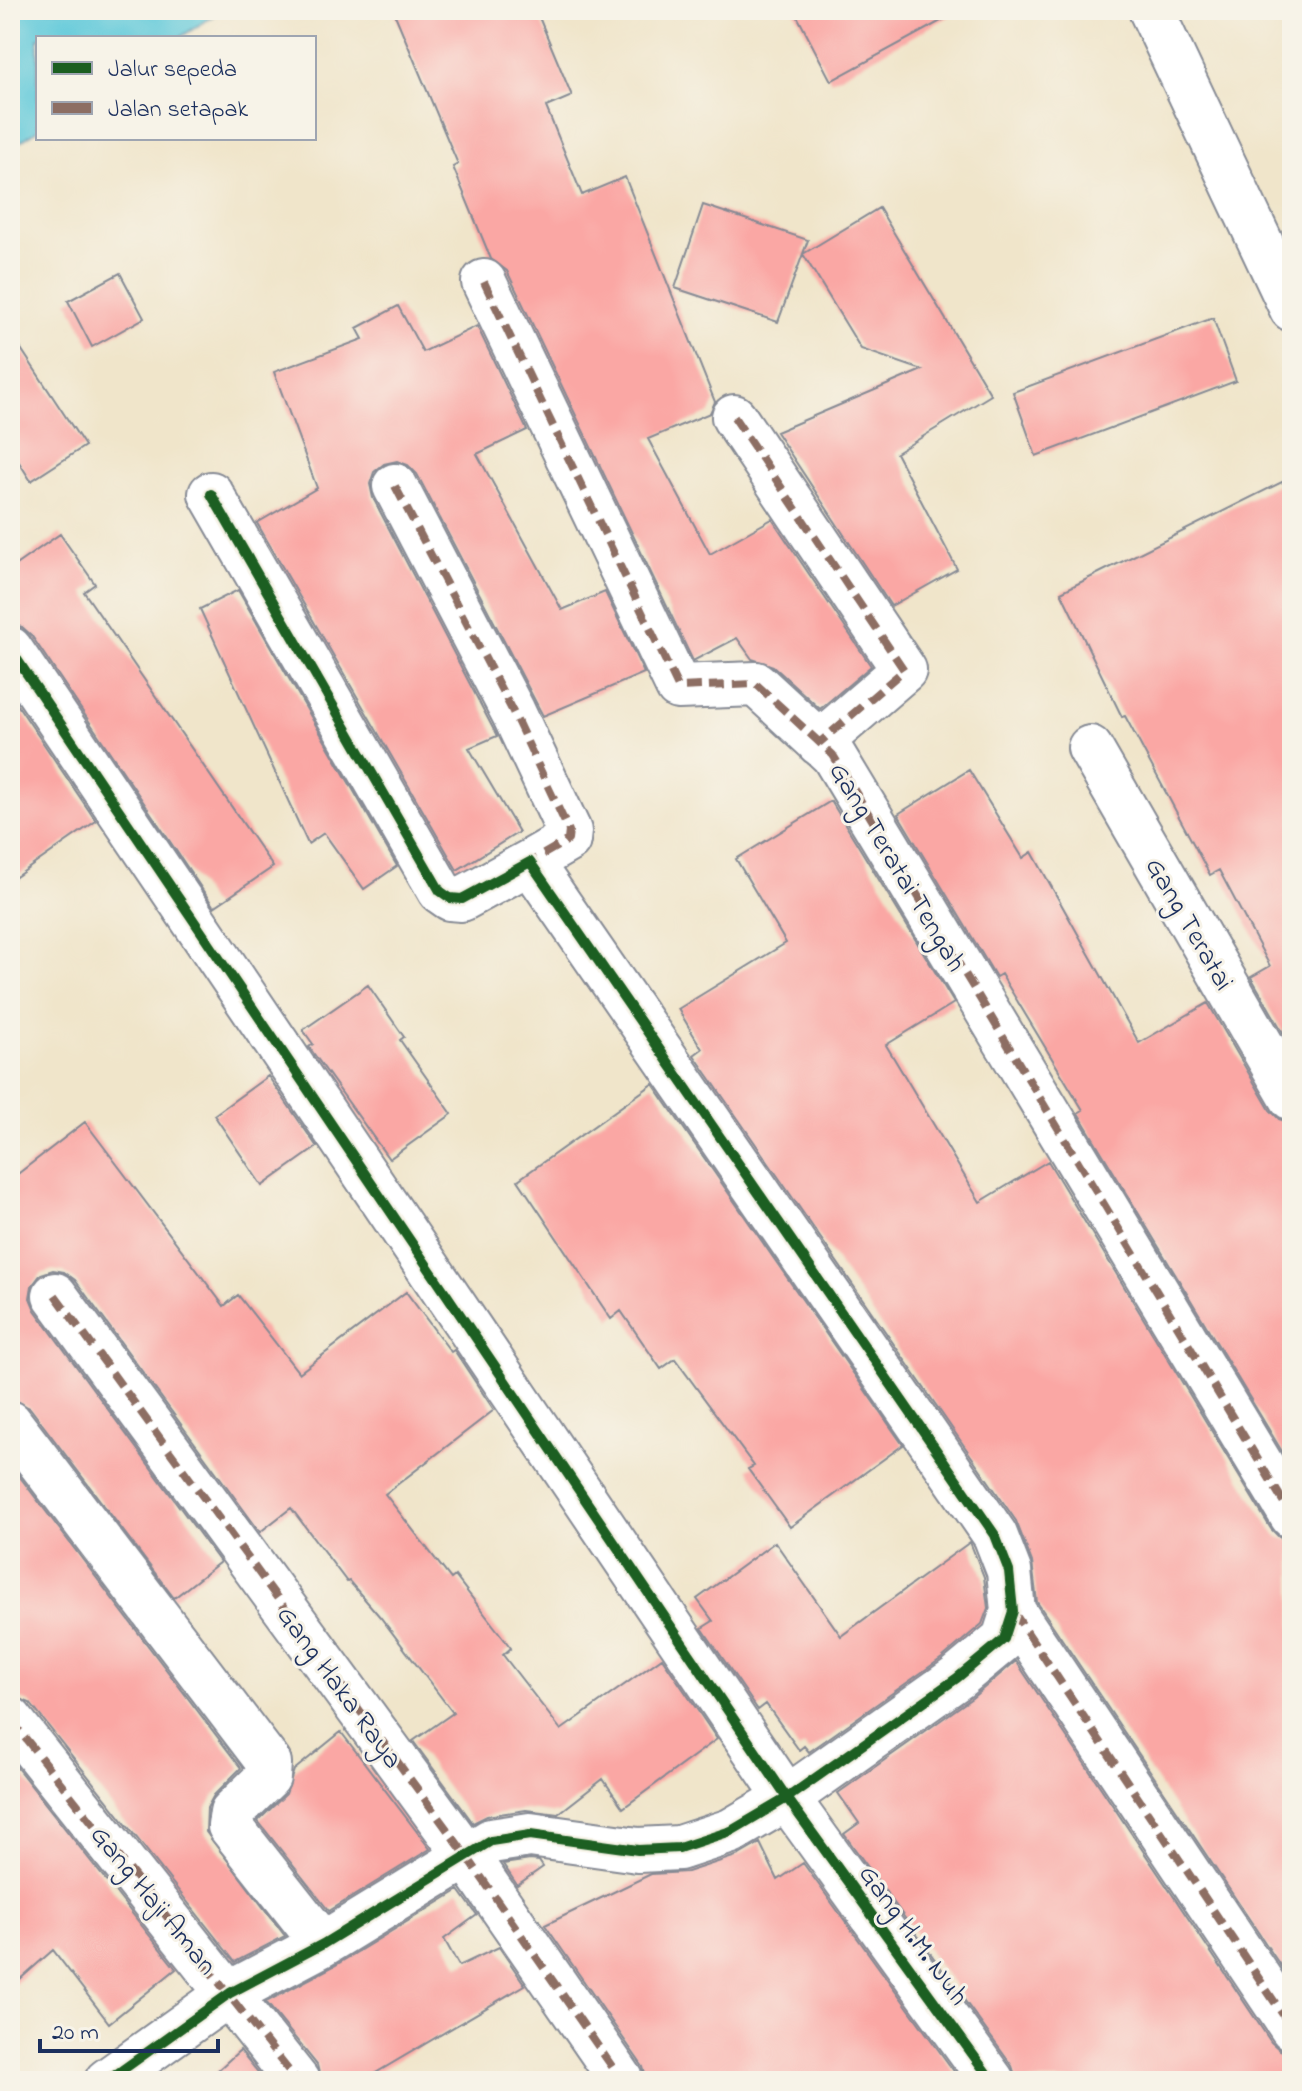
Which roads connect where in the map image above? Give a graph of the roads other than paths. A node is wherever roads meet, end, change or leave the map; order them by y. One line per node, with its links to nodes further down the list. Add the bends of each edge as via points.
1 (1151, 10): 3 (street)
2 (484, 282): 8 (street, Gang Teratai Tengah, via 678,687 756,684)
3 (1292, 309)
4 (734, 417): 8 (street, via 904,670)
5 (395, 486): 10 (street, via 569,831 568,840)
6 (211, 494): 10 (street, via 440,891 462,899)
7 (10, 649): 17 (street, Gang H.M. Nuh)
8 (819, 743): 14 (street, Gang Teratai Tengah, via 833,755)
9 (1090, 748): 11 (street, Gang Teratai)
10 (530, 862): 15 (street, via 995,1535 1009,1571)
11 (1292, 1098)
12 (55, 1295): 18 (street, Gang Haka Raya)
13 (10, 1423): 19 (street, via 269,1763 268,1777 232,1812 230,1826)
14 (1292, 1516)
15 (1013, 1611): 17 (street, via 1004,1639); 21 (street)
16 (10, 1719): 20 (street, Gang Haji Aman)
17 (793, 1807): 18 (street, via 679,1848 638,1850 508,1836); 25 (street, Gang H.M. Nuh)
18 (468, 1858): 19 (street); 24 (street, Gang Haka Raya)
19 (323, 1944): 20 (street)
20 (230, 1993): 22 (street); 23 (street, Gang Haji Aman)
21 (1292, 2028)
22 (107, 2081)
23 (297, 2081)
24 (622, 2081)
25 (992, 2081)

